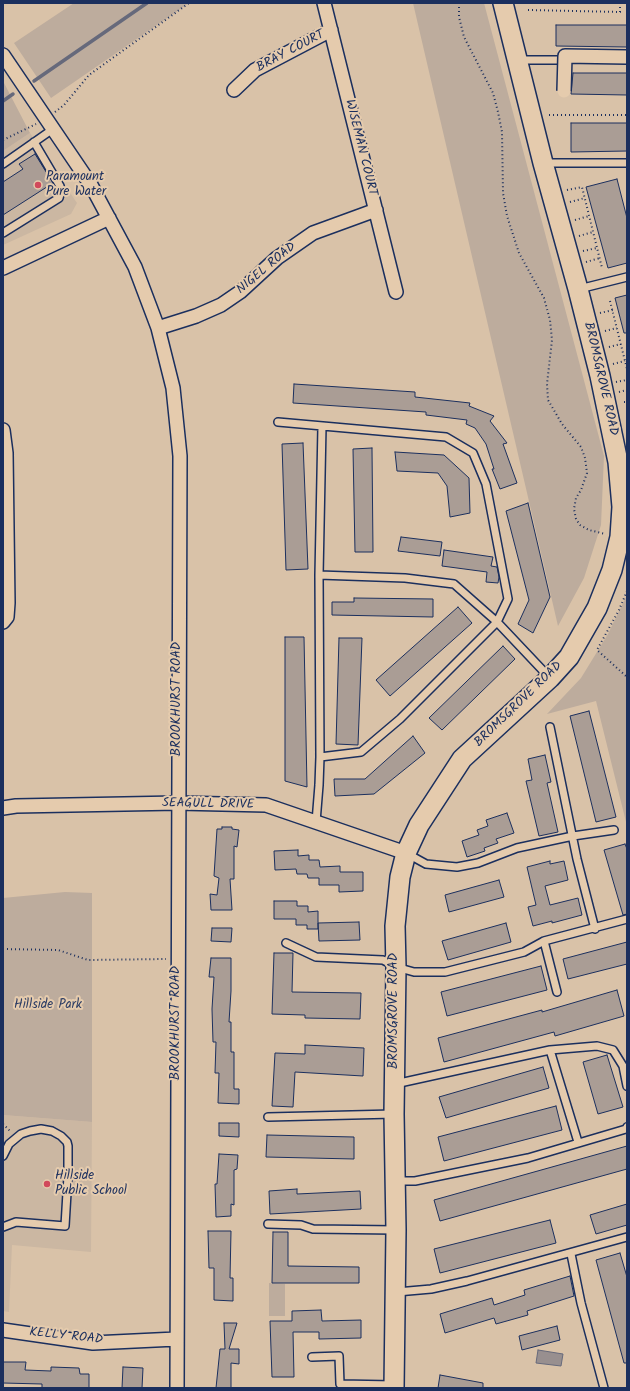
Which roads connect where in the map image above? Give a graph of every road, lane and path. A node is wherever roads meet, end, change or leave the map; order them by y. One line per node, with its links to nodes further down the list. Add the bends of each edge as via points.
1 (188, 3): 16 (path, via 89,75)
2 (324, 3): 7 (street, WISEMAN COURT)
3 (459, 3): 62 (path, via 459,17 464,36 493,93 498,112 502,132 503,193 508,216 520,253 544,298 550,320 552,340 547,384 548,400 562,424 581,447 585,458 588,473 576,498 576,519 589,530)
4 (503, 3): 10 (street, BROMSGROVE ROAD)
5 (620, 3): 6 (path, via 620,12)
6 (528, 10)
7 (331, 30): 12 (street, BRAY COURT, via 255,70); 25 (street, WISEMAN COURT)
8 (3, 55): 16 (street, BROOKHURST ROAD)
9 (627, 57): 13 (street, bridge, via 565,56)
10 (517, 60): 11 (lane); 20 (street, BROMSGROVE ROAD)
11 (562, 60)
12 (234, 90)
13 (564, 91)
14 (549, 115): 15 (path)
15 (627, 115)
16 (49, 124): 17 (path); 18 (lane); 27 (street, BROOKHURST ROAD, via 91,185)
17 (3, 140)
18 (34, 142): 21 (lane); 30 (lane, via 60,186 59,198)
19 (627, 162): 20 (lane)
20 (543, 163): 39 (street, BROMSGROVE ROAD)
21 (3, 164)
22 (567, 190): 23 (path, via 582,187)
23 (585, 198): 24 (path); 26 (path)
24 (570, 202)
25 (376, 210): 40 (street, WISEMAN COURT); 44 (street, NIGEL ROAD, via 313,233 277,258 240,292 221,305)
26 (589, 216): 28 (path); 29 (path)
27 (109, 218): 36 (street); 44 (street, BROOKHURST ROAD, via 135,267)
28 (575, 220)
29 (593, 232): 31 (path); 32 (path)
30 (3, 233)
31 (579, 236)
32 (597, 248): 33 (path); 34 (path)
33 (583, 251)
34 (600, 258): 35 (path); 37 (path)
35 (586, 262)
36 (3, 268)
37 (602, 268)
38 (627, 277): 39 (lane)
39 (578, 289): 68 (street, BROMSGROVE ROAD, via 618,462 622,507 620,537 612,570 597,608 569,657)
40 (396, 292)
41 (610, 301): 42 (path)
42 (613, 310): 43 (path); 45 (path)
43 (599, 313)
44 (158, 328): 71 (street, BROOKHURST ROAD, via 173,388 180,456)
45 (617, 328): 46 (path); 47 (path)
46 (604, 331)
47 (621, 344): 48 (path); 49 (path)
48 (608, 348)
49 (625, 360): 50 (path); 51 (path)
50 (612, 364)
51 (627, 369)
52 (627, 380): 53 (path)
53 (616, 382)
54 (627, 390): 55 (path)
55 (619, 392)
56 (624, 402): 57 (path)
57 (627, 402)
58 (278, 422): 59 (lane)
59 (322, 426): 63 (lane); 66 (lane, via 446,437 473,453 486,484 508,599)
60 (3, 430): 61 (street)
61 (5, 453): 65 (street, via 8,602)
62 (607, 534)
63 (319, 575): 66 (lane, via 405,578 454,584); 70 (lane)
64 (627, 591): 67 (path, via 597,650)
65 (3, 622)
66 (497, 622): 68 (lane); 70 (lane, via 400,719 361,752)
67 (627, 677)
68 (550, 678): 76 (street, BROMSGROVE ROAD, via 462,759 419,825)
69 (550, 727): 75 (lane)
70 (320, 757): 73 (lane)
71 (178, 803): 72 (street, SEAGULL DRIVE); 73 (street, SEAGULL DRIVE, via 266,806); 82 (street, BROOKHURST ROAD)
72 (3, 808)
73 (316, 822): 76 (street, SEAGULL DRIVE)
74 (614, 830): 75 (lane)
75 (573, 836): 76 (lane, via 517,848 478,863 457,867 426,864); 78 (lane)
76 (406, 853): 83 (street, BROMSGROVE ROAD, via 396,904)
77 (627, 919): 78 (lane)
78 (595, 928): 79 (lane)
79 (544, 941): 83 (lane, via 524,952 445,972 414,972); 84 (lane)
80 (286, 943): 83 (lane, via 316,956 382,960)
81 (3, 949): 82 (path, via 58,950 88,960)
82 (178, 959): 103 (street, BROOKHURST ROAD)
83 (396, 967): 86 (street, BROMSGROVE ROAD)
84 (557, 992)
85 (550, 1050): 86 (lane); 87 (lane, via 597,1046 613,1050 623,1066); 93 (lane)
86 (394, 1084): 88 (street, BROMSGROVE ROAD)
87 (627, 1086)
88 (394, 1114): 89 (lane); 95 (street, BROMSGROVE ROAD)
89 (268, 1117)
90 (3, 1124): 92 (path, via 11,1130)
91 (627, 1127): 93 (lane)
92 (5, 1136)
93 (578, 1142): 95 (lane, via 528,1158 415,1181)
94 (3, 1156): 97 (lane, via 9,1144 21,1134 30,1131 52,1131 61,1136 68,1146 65,1226 16,1222)
95 (395, 1181): 98 (street, BROMSGROVE ROAD)
96 (268, 1224): 98 (lane, via 301,1225 313,1230)
97 (3, 1227)
98 (396, 1230): 101 (street, BROMSGROVE ROAD)
99 (627, 1237): 100 (lane)
100 (571, 1254): 101 (lane, via 431,1290); 107 (lane, via 581,1303)
101 (394, 1292): 105 (street, BROMSGROVE ROAD)
102 (3, 1330): 103 (street, KELLY ROAD, via 93,1343)
103 (176, 1339): 106 (street, BROOKHURST ROAD)
104 (312, 1357): 105 (lane, via 339,1356 340,1384)
105 (394, 1386)
106 (177, 1388)
107 (604, 1388)

